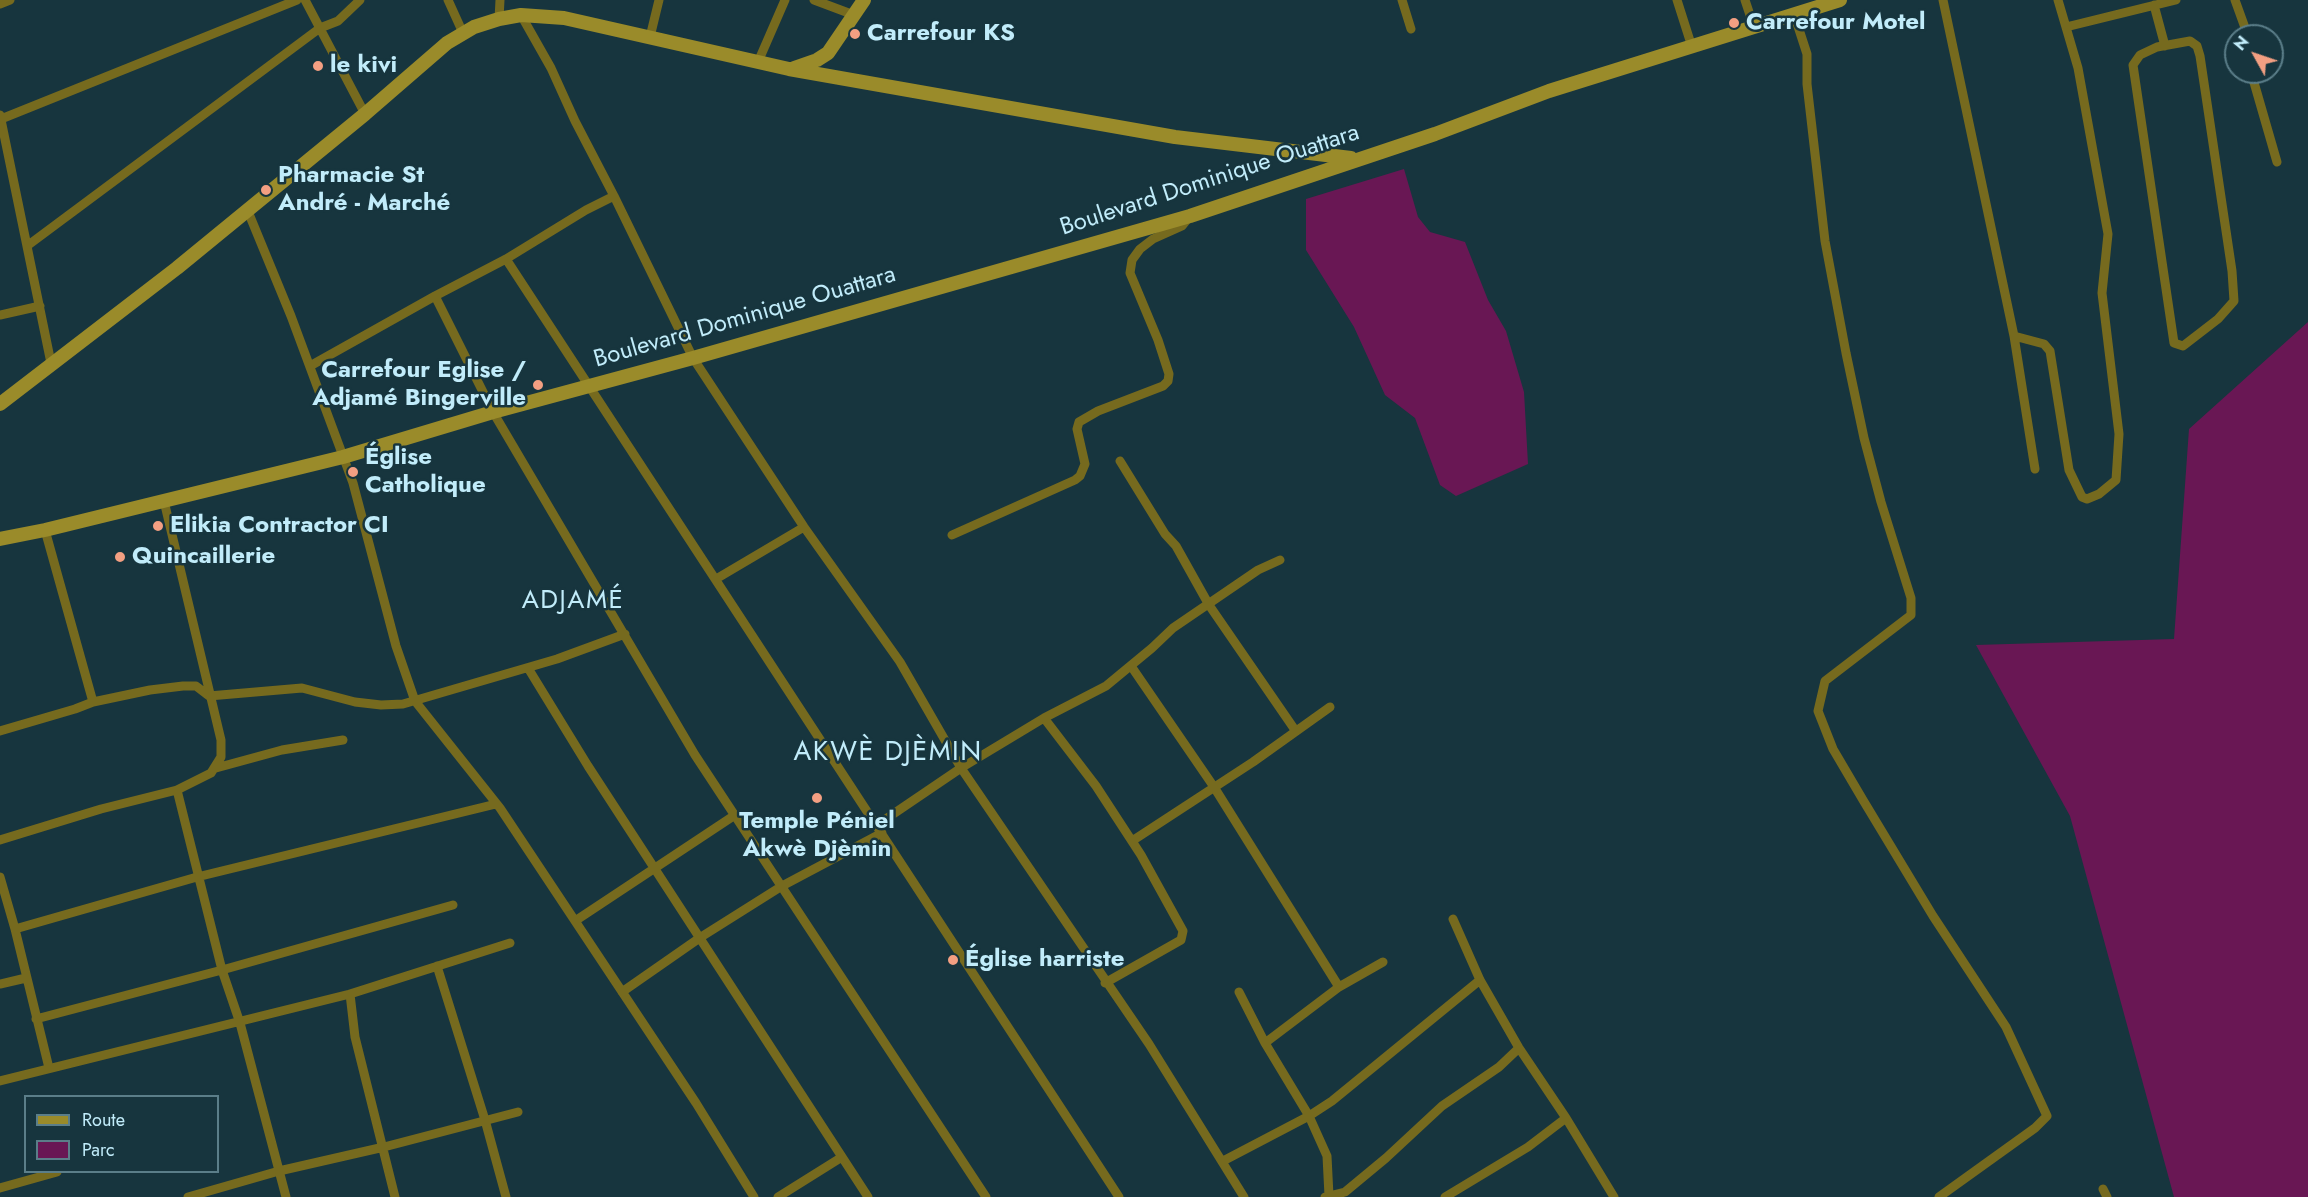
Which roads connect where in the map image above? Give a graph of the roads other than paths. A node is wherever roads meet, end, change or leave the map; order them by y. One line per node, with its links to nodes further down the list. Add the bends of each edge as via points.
1 (10, 0): 19 (street)
2 (297, 0): 38 (street)
3 (305, 0): 28 (street)
4 (360, 0): 28 (street, via 338,21)
5 (448, 0): 30 (street)
6 (500, 0): 24 (street)
7 (659, 0): 31 (street)
8 (785, 0): 34 (street)
9 (814, 0): 23 (street)
10 (864, 0): 23 (street)
11 (1402, 0): 29 (street)
12 (1677, 0): 33 (street)
13 (1745, 0): 26 (street)
14 (1840, 0): 21 (street, Boulevard Dominique Ouattara)
15 (1942, 0): 49 (street)
16 (2058, 0): 27 (street)
17 (2176, 0): 20 (street)
18 (2235, 0): 25 (street)
19 (0, 4)
20 (2154, 5): 27 (street); 32 (street)
21 (1794, 14): 26 (street, Boulevard Dominique Ouattara); 138 (street, via 1807,54 1825,241 1846,353 1878,491 1911,598 1911,615 1825,681 1818,711 1833,749 1863,800 2006,1027 2047,1116)
22 (521, 15): 24 (street); 31 (street, via 564,18); 41 (street)
23 (854, 15): 35 (street, via 828,52)
24 (500, 19): 30 (street)
25 (2244, 24)
26 (1754, 27): 33 (street, Boulevard Dominique Ouattara)
27 (2066, 27): 49 (street, via 2078,68 2108,234 2102,293 2119,434 2116,480 2099,494 2087,499 2082,496 2069,470 2050,351 2044,344)
28 (320, 28): 37 (street); 44 (street)
29 (1411, 28)
30 (463, 33): 37 (street, via 431,55)
31 (650, 38): 34 (street)
32 (2165, 46): 32 (street, via 2190,41 2197,46 2200,56 2234,291 2234,301 2218,319 2183,346 2174,343 2133,65 2140,55)
33 (1692, 47): 39 (street, Boulevard Dominique Ouattara, via 1549,91)
34 (758, 62): 35 (street)
35 (789, 69): 39 (street, via 1175,137)
36 (2254, 84): 40 (street)
37 (365, 114): 42 (street)
38 (1, 117): 44 (street)
39 (1355, 159): 43 (street, Boulevard Dominique Ouattara)
40 (2277, 162)
41 (614, 196): 45 (street); 50 (street)
42 (247, 209): 51 (street, via 177,268); 52 (street)
43 (1190, 216): 50 (street, Boulevard Dominique Ouattara); 62 (street, via 1182,226 1140,249 1132,260 1130,273 1158,340 1168,381 1079,422 1085,464 1075,480)
44 (27, 246): 47 (street)
45 (506, 259): 46 (street); 53 (street)
46 (435, 296): 52 (street); 55 (street)
47 (40, 306): 48 (street); 51 (street)
48 (0, 315)
49 (2014, 336): 58 (street)
50 (693, 358): 53 (street, Boulevard Dominique Ouattara); 60 (street)
51 (51, 363): 54 (street)
52 (310, 366): 56 (street)
53 (588, 385): 55 (street, Boulevard Dominique Ouattara); 65 (street)
54 (0, 404)
55 (493, 412): 56 (street, Boulevard Dominique Ouattara); 67 (street)
56 (343, 457): 59 (street, Boulevard Dominique Ouattara); 71 (street)
57 (1120, 461): 66 (street)
58 (2035, 469)
59 (164, 501): 61 (street, Boulevard Dominique Ouattara); 70 (street)
60 (804, 527): 65 (street); 79 (street, via 900,662)
61 (45, 530): 63 (street, Boulevard Dominique Ouattara); 72 (street)
62 (952, 534)
63 (0, 539)
64 (1280, 560): 66 (street, via 1258,570)
65 (716, 579): 84 (street)
66 (1209, 605): 68 (street, via 1173,628); 75 (street)
67 (625, 634): 69 (street); 83 (street, via 695,755)
68 (1131, 666): 74 (street, via 1106,686); 80 (street)
69 (528, 668): 71 (street); 87 (street)
70 (209, 696): 71 (street, via 302,688 381,705); 72 (street, via 196,686 183,686); 78 (street, via 220,740 221,757)
71 (415, 701): 82 (street)
72 (93, 702): 76 (street)
73 (1330, 707): 75 (street)
74 (1044, 718): 79 (street); 86 (street)
75 (1295, 730): 80 (street)
76 (0, 731)
77 (342, 740): 78 (street, via 282,750)
78 (216, 768): 81 (street)
79 (961, 768): 84 (street); 102 (street)
80 (1214, 787): 86 (street); 104 (street)
81 (177, 790): 85 (street); 89 (street)
82 (496, 804): 89 (street); 93 (street)
83 (735, 815): 87 (street); 90 (street)
84 (879, 829): 90 (street); 133 (street)
85 (0, 840)
86 (1132, 841): 102 (street, via 1183,931 1181,939)
87 (654, 867): 93 (street); 95 (street)
88 (0, 877): 94 (street)
89 (197, 878): 94 (street); 99 (street)
90 (782, 886): 95 (street); 132 (street)
91 (453, 905): 99 (street)
92 (1452, 919): 101 (street)
93 (575, 921): 105 (street)
94 (15, 929): 100 (street)
95 (700, 937): 105 (street); 119 (street)
96 (510, 944): 98 (street)
97 (1383, 962): 104 (street)
98 (437, 966): 107 (street); 117 (street)
99 (222, 970): 108 (street); 109 (street)
100 (26, 978): 103 (street); 108 (street)
101 (1480, 980): 111 (street); 115 (street)
102 (1105, 983): 120 (street)
103 (0, 984)
104 (1340, 987): 110 (street)
105 (622, 992): 129 (street)
106 (1239, 992): 110 (street)
107 (350, 994): 109 (street); 118 (street, via 356,1037)
108 (36, 1018): 112 (street)
109 (240, 1023): 112 (street); 121 (street)
110 (1265, 1043): 115 (street)
111 (1520, 1048): 116 (street); 124 (street, via 1442,1106)
112 (49, 1068): 113 (street)
113 (0, 1081)
114 (518, 1112): 117 (street)
115 (1309, 1116): 120 (street); 135 (street, via 1327,1156)
116 (1566, 1118): 136 (street, via 1528,1148); 137 (street)
117 (485, 1120): 118 (street); 128 (street)
118 (384, 1147): 121 (street); 127 (street)
119 (842, 1157): 130 (street); 131 (street)
120 (1223, 1161): 134 (street)
121 (279, 1171): 125 (street); 126 (street)
122 (53, 1173): 123 (street)
123 (0, 1188)
124 (1347, 1195): 135 (street)
125 (188, 1197)
126 (286, 1197)
127 (395, 1197)
128 (506, 1197)
129 (754, 1197)
130 (778, 1197)
131 (868, 1197)
132 (986, 1197)
133 (1119, 1197)
134 (1244, 1197)
135 (1327, 1197)
136 (1445, 1197)
137 (1614, 1197)
138 (1939, 1197)

